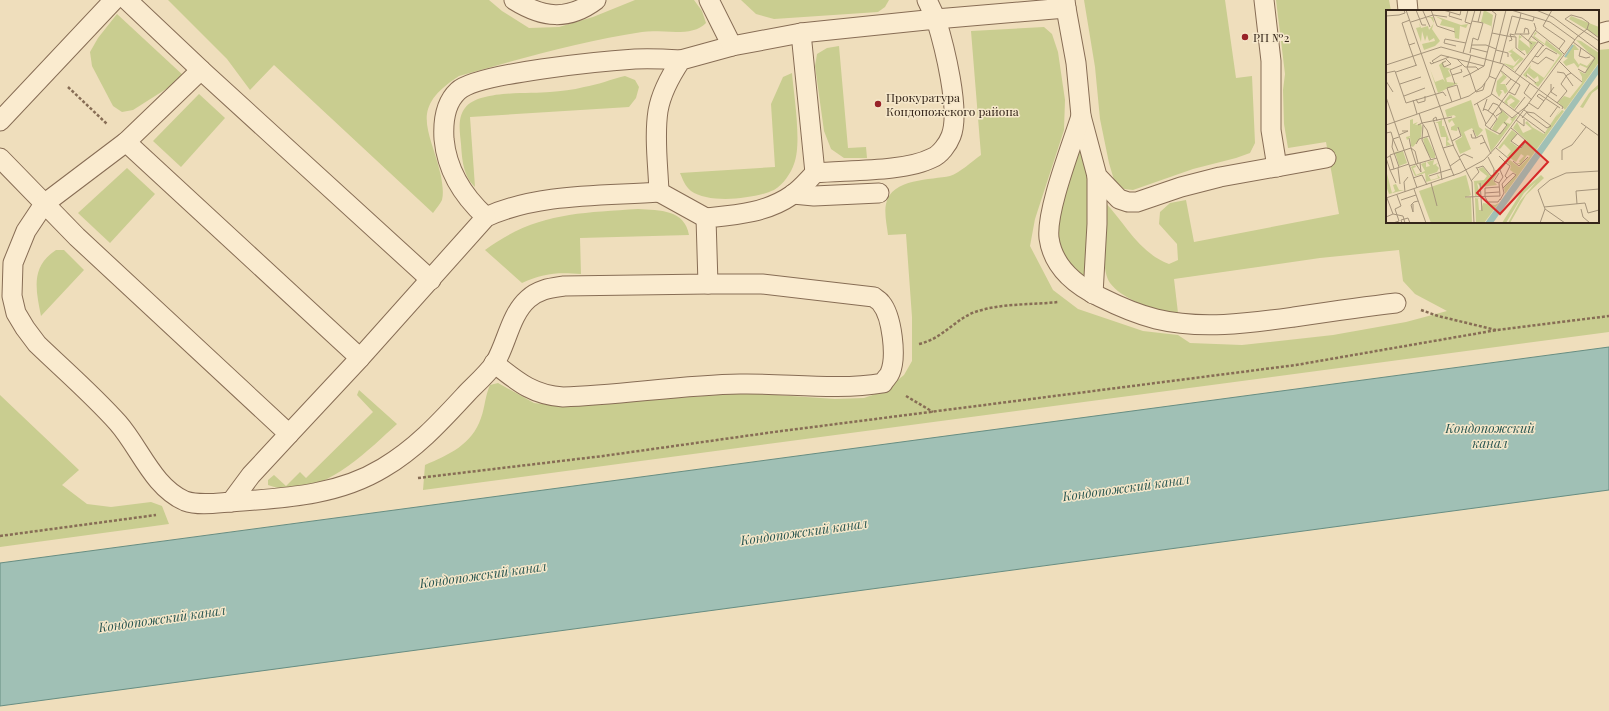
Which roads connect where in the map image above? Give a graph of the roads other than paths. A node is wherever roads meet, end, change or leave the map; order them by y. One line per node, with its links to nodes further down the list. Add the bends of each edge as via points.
1 (114, 0): 19 (lane)
2 (127, 0): 17 (lane)
3 (514, 0): 4 (lane, via 551,15 576,13)
4 (596, 0)
5 (708, 0): 15 (lane)
6 (927, 0): 11 (lane)
7 (1264, 0): 23 (lane, via 1271,61 1271,130)
8 (1407, 0): 10 (lane)
9 (1065, 4): 11 (lane); 18 (lane, via 1076,63)
10 (1408, 10)
11 (936, 19): 13 (lane); 24 (lane, via 948,63 953,104 954,123 951,136 944,148 934,158 912,165)
12 (1609, 31): 14 (lane)
13 (801, 33): 15 (lane); 24 (lane)
14 (1599, 34)
15 (732, 46): 16 (lane)
16 (681, 60): 26 (lane, via 663,93 658,110 656,128); 30 (lane, via 615,60 542,69 481,81 458,90 446,113 443,129 445,147 456,180 473,205)
17 (201, 70): 20 (lane); 32 (lane)
18 (1081, 116): 25 (lane); 34 (lane, via 1052,208 1049,238 1058,265 1078,285)
19 (0, 121)
20 (126, 142): 29 (lane); 36 (lane)
21 (0, 158): 29 (lane)
22 (1326, 158): 23 (lane)
23 (1277, 167): 25 (lane, via 1198,182 1137,202 1119,198)
24 (815, 172): 28 (lane)
25 (1097, 176): 34 (lane, via 1098,224)
26 (659, 192): 30 (lane, via 545,200 504,209); 31 (lane)
27 (879, 193): 28 (lane, via 814,196)
28 (793, 194): 31 (lane, via 772,206 756,211)
29 (44, 204): 38 (lane); 39 (lane, via 26,231 13,263 12,296 16,313 25,328 129,436 165,486 186,501)
30 (486, 217): 32 (lane)
31 (706, 218): 33 (lane)
32 (431, 280): 36 (lane)
33 (708, 284): 37 (lane, via 548,288 537,292 520,308); 37 (lane, via 762,284 874,297 887,314 893,348 890,374 883,383 848,387 738,384 563,397 546,396 533,391)
34 (1093, 294): 35 (lane, via 1136,314 1158,320 1205,324 1260,321)
35 (1396, 303)
36 (360, 358): 38 (lane)
37 (494, 363): 39 (lane, via 428,435 400,457 362,480 341,487 289,497)
38 (289, 434): 39 (lane, via 251,475)
39 (231, 502)

